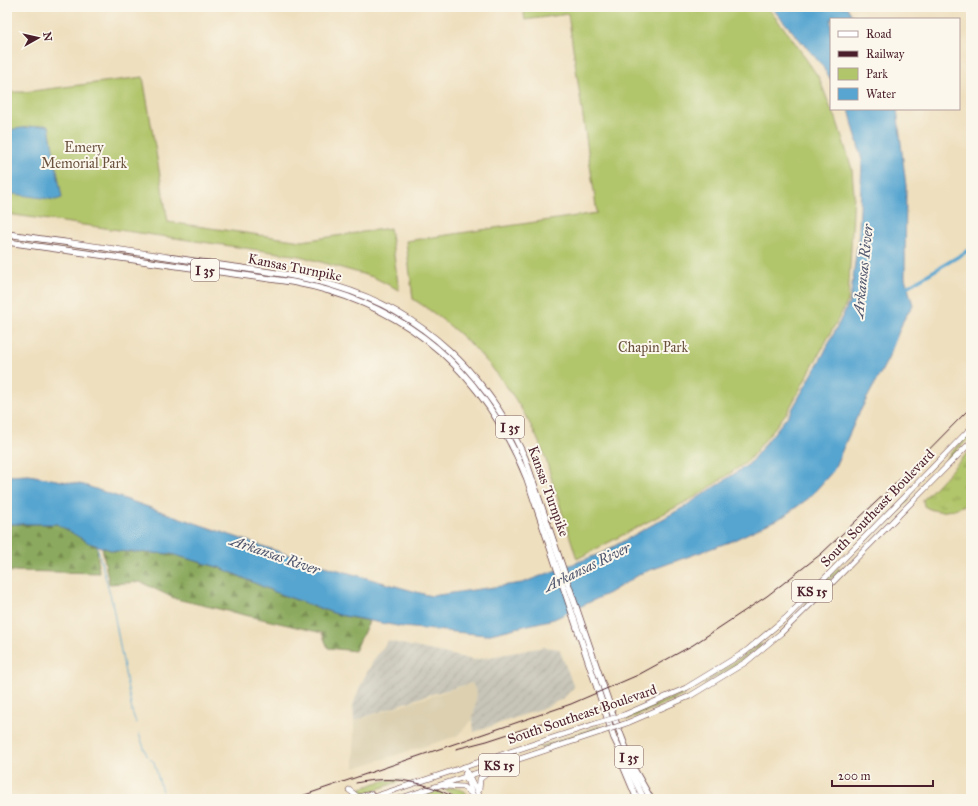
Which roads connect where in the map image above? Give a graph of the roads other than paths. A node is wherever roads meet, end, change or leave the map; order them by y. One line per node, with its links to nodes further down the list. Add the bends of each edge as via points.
1 (7, 234): 17 (highway, Kansas Turnpike / I 35, via 304,278 350,290 397,312 422,328 459,358 498,407 525,458 622,738 634,768)
2 (7, 242): 5 (highway, Kansas Turnpike / I 35, via 301,284 352,299 397,320 423,337 464,374 482,395 515,451 527,479)
3 (971, 428): 6 (main road, South Southeast Boulevard / KS 15, bridge, via 787,617 745,652 680,691 624,715)
4 (971, 442): 7 (main road, South Southeast Boulevard / KS 15, bridge, via 823,592 781,633 746,662 690,696 627,724)
5 (614, 738): 15 (highway); 16 (highway, Kansas Turnpike / I 35)
6 (464, 767): 8 (main road); 11 (main road, South Southeast Boulevard / KS 15)
7 (494, 767): 8 (main road, South Southeast Boulevard / KS 15); 12 (main road, via 480,779)
8 (467, 776): 9 (main road, South Southeast Boulevard / KS 15); 12 (main road)
9 (438, 786): 12 (main road, via 456,785); 14 (main road, South Southeast Boulevard / KS 15)
10 (349, 790): 11 (main road, via 358,797)
11 (382, 794): 13 (main road, South Southeast Boulevard / KS 15)
12 (477, 797)
13 (367, 799)
14 (398, 799)
15 (637, 799)
16 (644, 799)
17 (652, 799)

